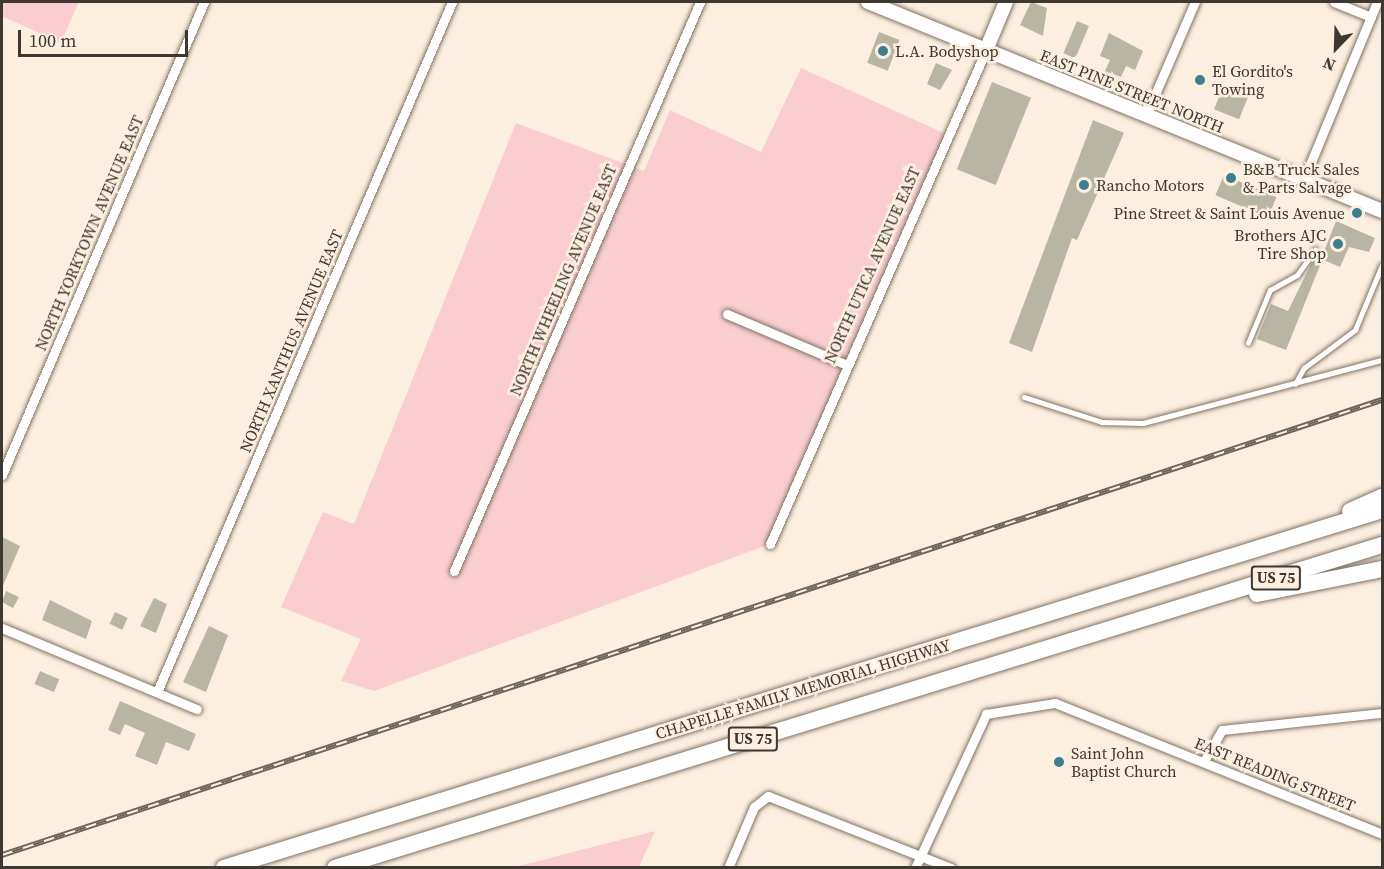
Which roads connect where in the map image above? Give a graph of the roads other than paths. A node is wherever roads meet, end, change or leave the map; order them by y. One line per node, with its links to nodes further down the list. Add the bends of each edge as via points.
1 (204, 2): 22 (street, NORTH YORKTOWN AVENUE EAST)
2 (452, 2): 32 (street, NORTH XANTHUS AVENUE EAST)
3 (700, 2): 29 (street, NORTH WHEELING AVENUE EAST)
4 (868, 2): 10 (main road, EAST PINE STREET NORTH)
5 (1006, 2): 10 (main road, NORTH UTICA AVENUE EAST)
6 (1195, 2): 11 (street)
7 (1334, 2): 9 (street)
8 (1377, 2): 9 (street)
9 (1371, 17): 12 (street)
10 (986, 50): 11 (main road, EAST PINE STREET NORTH); 19 (street, NORTH UTICA AVENUE EAST)
11 (1146, 115): 12 (main road, EAST PINE STREET NORTH)
12 (1304, 179): 13 (main road, EAST PINE STREET NORTH)
13 (1383, 211)
14 (1315, 250): 17 (lane, via 1297,275 1270,290)
15 (1383, 265): 20 (lane, via 1355,330 1304,368)
16 (727, 314): 19 (street)
17 (1248, 343)
18 (1383, 360): 20 (lane)
19 (845, 364): 25 (street, NORTH UTICA AVENUE EAST)
20 (1295, 384): 21 (lane, via 1122,425)
21 (1024, 397)
22 (3, 469)
23 (1383, 497): 26 (highway)
24 (1383, 510): 26 (highway, CHAPELLE FAMILY MEMORIAL HIGHWAY / US 75)
25 (770, 544)
26 (1272, 544): 38 (highway, CHAPELLE FAMILY MEMORIAL HIGHWAY / US 75)
27 (1383, 545): 30 (highway, CHAPELLE FAMILY MEMORIAL HIGHWAY / US 75)
28 (1383, 569): 30 (highway)
29 (454, 571)
30 (1170, 610): 39 (highway, CHAPELLE FAMILY MEMORIAL HIGHWAY / US 75)
31 (2, 628): 32 (street)
32 (157, 692): 33 (street)
33 (197, 709)
34 (1383, 713): 35 (street, via 1222,730)
35 (1204, 761): 36 (street, EAST READING STREET); 37 (street, EAST READING STREET, via 1055,703 986,714)
36 (1383, 834)
37 (921, 855): 40 (street, via 774,796 763,797); 41 (street); 42 (street)
38 (224, 867)
39 (335, 867)
40 (728, 867)
41 (915, 867)
42 (951, 867)

